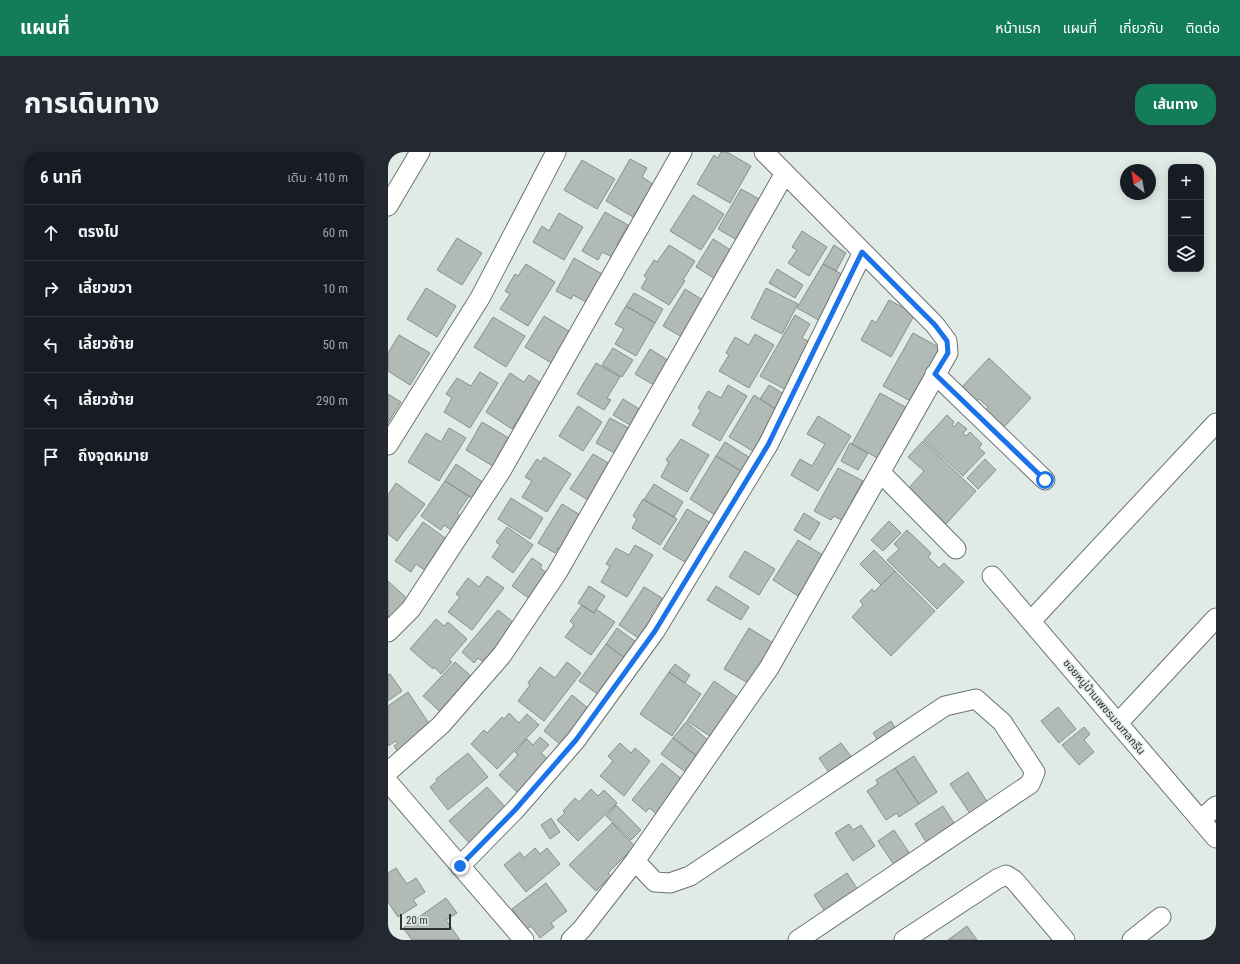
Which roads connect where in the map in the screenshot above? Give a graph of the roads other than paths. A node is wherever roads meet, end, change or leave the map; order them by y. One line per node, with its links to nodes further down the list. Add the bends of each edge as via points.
1 (420, 152): 6 (street)
2 (556, 152): 10 (street, via 480,298)
3 (682, 152): 17 (street, via 501,472 412,609)
4 (764, 152): 5 (street)
5 (785, 173): 7 (street); 19 (street, via 557,573 502,655 441,725)
6 (388, 206)
7 (862, 252): 8 (street, via 935,325 947,341 948,353); 25 (street, via 768,445 655,631 576,740 515,810)
8 (935, 374): 11 (street); 12 (street)
9 (1216, 423): 16 (street)
10 (388, 445)
11 (881, 473): 13 (street); 24 (street, via 769,668)
12 (1045, 480)
13 (956, 549)
14 (992, 576): 16 (street, ซอยหมู่บ้านเพชรมณฑลกรีน)
15 (1216, 618): 18 (street)
16 (1031, 621): 18 (street, ซอยหมู่บ้านเพชรมณฑลกรีน)
17 (388, 632)
18 (1118, 723): 22 (street, ซอยหมู่บ้านเพชรมณฑลกรีน)
19 (388, 772)
20 (388, 782): 25 (street)
21 (1216, 806): 22 (street)
22 (1201, 820): 23 (street, ซอยหมู่บ้านเพชรมณฑลกรีน)
23 (1216, 838)
24 (635, 861): 27 (street); 29 (street, via 655,882 670,883 690,876 945,706 976,699 1002,722 1028,760 1035,772 1030,784)
25 (460, 866): 28 (street)
26 (1161, 917): 32 (street)
27 (582, 936)
28 (524, 940)
29 (798, 940)
30 (904, 940): 31 (street, via 1006,875 1014,880)
31 (1065, 940)
32 (1132, 940)

